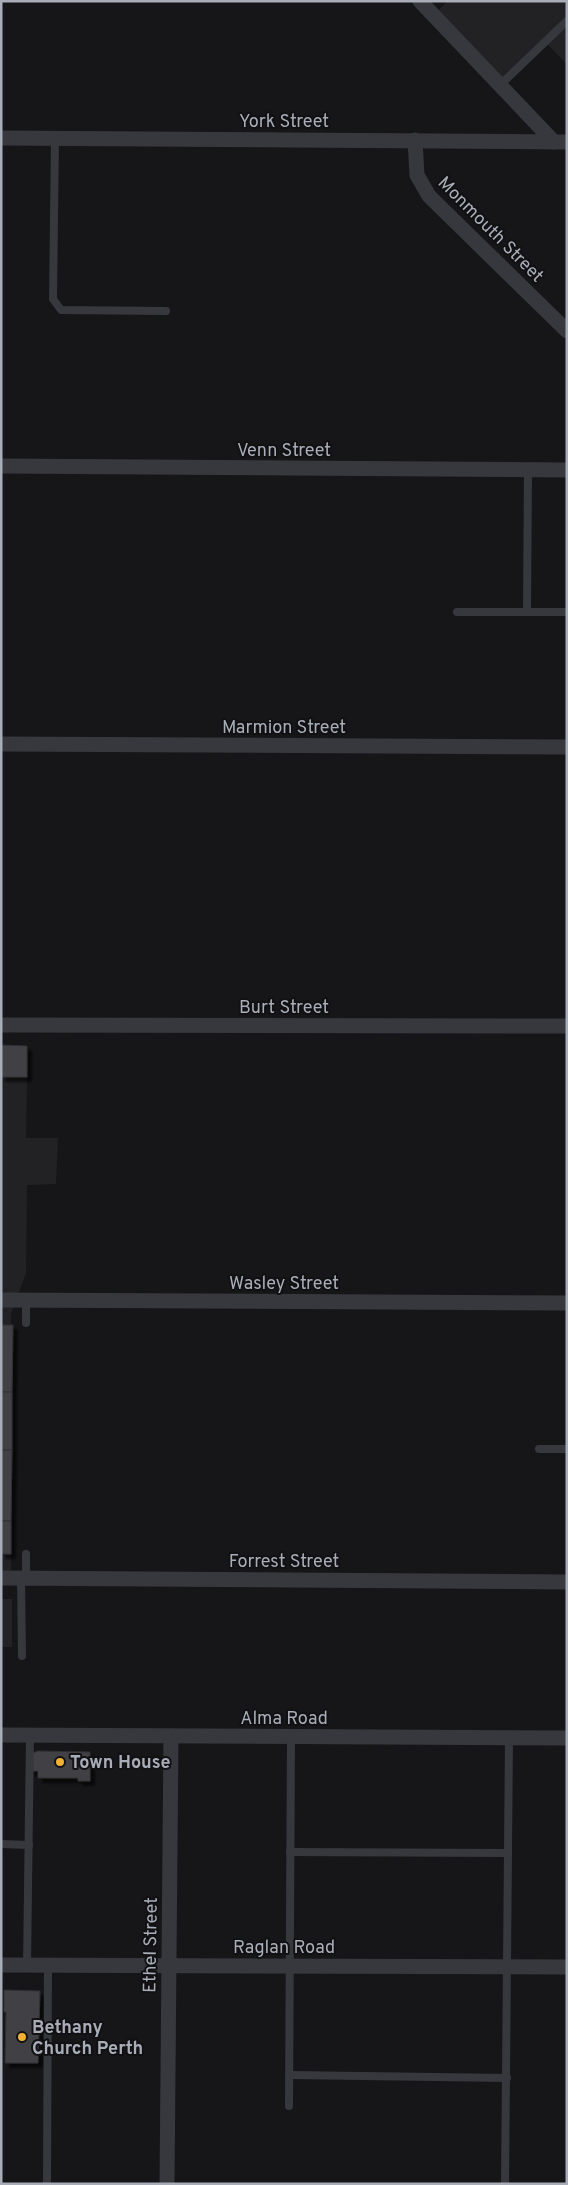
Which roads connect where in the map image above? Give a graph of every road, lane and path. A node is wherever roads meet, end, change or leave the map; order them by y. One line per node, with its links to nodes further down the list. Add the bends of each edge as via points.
1 (420, 1): 3 (street)
2 (567, 21): 3 (lane)
3 (500, 85): 7 (street)
4 (1, 138): 5 (street, York Street)
5 (55, 138): 6 (street, York Street); 8 (lane, via 53,299 61,310)
6 (415, 140): 7 (street, York Street); 9 (street, Monmouth Street, via 417,175 428,196)
7 (561, 142)
8 (166, 311)
9 (567, 331)
10 (1, 466): 11 (street, Venn Street)
11 (528, 470): 12 (street, Venn Street); 14 (lane)
12 (567, 470)
13 (457, 612): 14 (lane)
14 (527, 612): 15 (lane)
15 (567, 612)
16 (1, 744): 17 (street, Marmion Street)
17 (567, 747)
18 (1, 1025): 19 (street, Burt Street)
19 (567, 1026)
20 (1, 1300): 21 (street, Wasley Street)
21 (26, 1300): 22 (street, Wasley Street); 23 (lane)
22 (567, 1303)
23 (26, 1323)
24 (539, 1449): 25 (lane)
25 (567, 1449)
26 (26, 1554): 28 (lane)
27 (1, 1578): 28 (street, Forrest Street)
28 (24, 1578): 29 (street, Forrest Street); 30 (lane)
29 (567, 1582)
30 (22, 1656)
31 (1, 1734): 32 (street, Alma Road)
32 (30, 1734): 33 (street, Alma Road); 38 (lane)
33 (171, 1736): 34 (street, Alma Road); 44 (street, Ethel Street)
34 (291, 1736): 35 (street, Alma Road); 39 (lane)
35 (509, 1738): 36 (street, Alma Road); 40 (lane)
36 (567, 1738)
37 (1, 1844): 38 (lane)
38 (29, 1845): 42 (lane)
39 (290, 1852): 40 (lane); 45 (lane)
40 (508, 1852): 46 (lane)
41 (1, 1965): 42 (street, Raglan Road)
42 (27, 1965): 43 (street, Raglan Road)
43 (48, 1965): 44 (street, Raglan Road); 51 (lane)
44 (169, 1966): 45 (street, Raglan Road); 52 (street, Ethel Street)
45 (289, 1966): 46 (street, Raglan Road); 48 (lane)
46 (508, 1967): 47 (street, Raglan Road); 49 (lane)
47 (567, 1967)
48 (289, 2075): 49 (lane); 50 (lane)
49 (506, 2078): 53 (lane)
50 (289, 2106)
51 (47, 2184)
52 (167, 2184)
53 (504, 2184)

